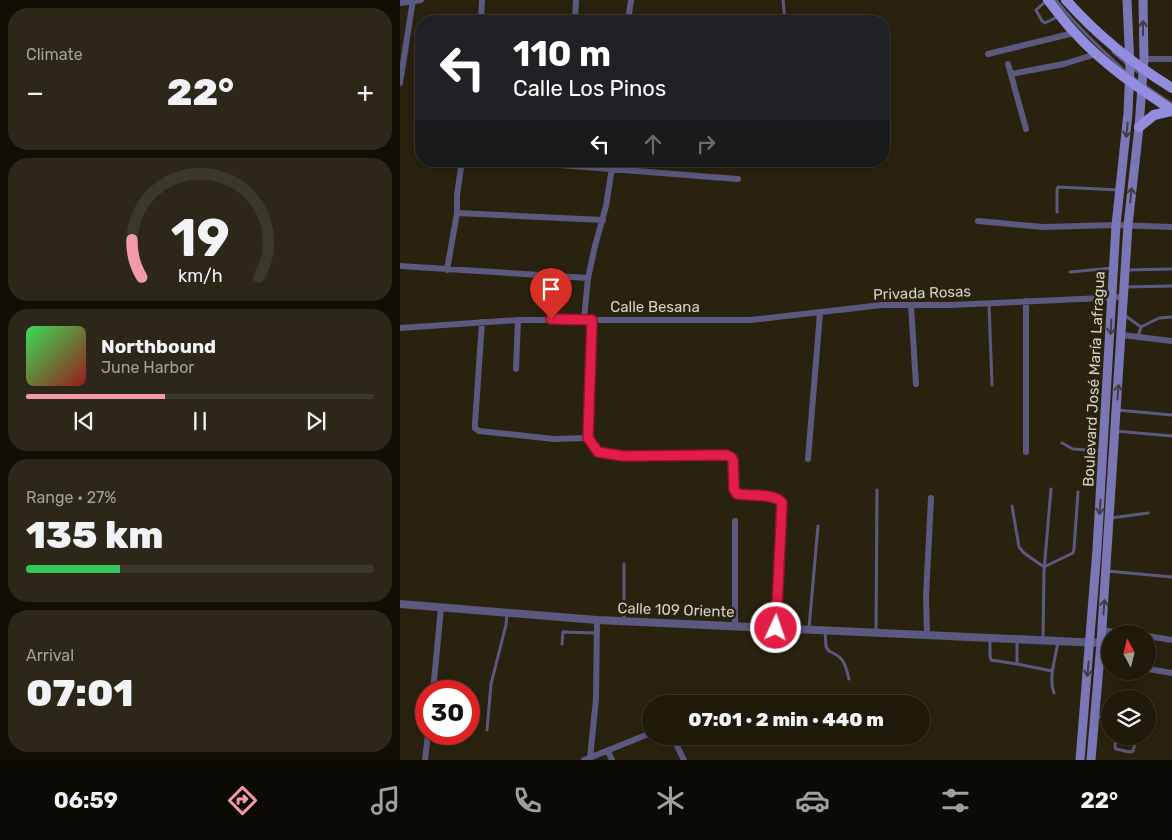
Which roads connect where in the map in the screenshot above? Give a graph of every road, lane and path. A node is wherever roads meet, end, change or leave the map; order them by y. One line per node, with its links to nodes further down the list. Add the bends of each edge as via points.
1 (421, 0): 12 (street)
2 (482, 0): 14 (street)
3 (576, 0): 15 (street)
4 (631, 0): 16 (street)
5 (783, 0): 17 (lane)
6 (1048, 0): 18 (main road); 18 (lane, via 1036,10 1042,21 1045,23)
7 (1056, 0): 25 (lane, via 1094,43)
8 (1062, 0): 25 (lane)
9 (1066, 0): 25 (main road)
10 (1127, 0): 25 (main road, Boulevard José María Lafragua)
11 (1143, 0): 22 (main road, Boulevard José María Lafragua, one-way to 11)
12 (413, 1): 13 (street); 28 (street)
13 (400, 3)
14 (481, 15)
15 (575, 15)
16 (629, 15)
17 (784, 15)
18 (1060, 15): 19 (main road)
19 (1074, 33): 20 (street); 21 (main road)
20 (988, 54)
21 (1096, 54): 25 (main road); 26 (street)
22 (1144, 59): 23 (street); 27 (main road, Boulevard José María Lafragua)
23 (1172, 59)
24 (1008, 64): 26 (street)
25 (1130, 71): 27 (main road); 27 (main road); 40 (main road, Boulevard José María Lafragua, one-way to 40)
26 (1011, 74): 34 (street)
27 (1142, 79): 29 (main road); 30 (lane); 31 (lane); 32 (main road); 33 (main road, Boulevard José María Lafragua)
28 (400, 83)
29 (1172, 88)
30 (1172, 92)
31 (1172, 104)
32 (1172, 111): 33 (main road, via 1154,115)
33 (1139, 127): 46 (main road, Boulevard José María Lafragua, one-way to 33)
34 (1026, 129)
35 (461, 167): 42 (street)
36 (590, 167): 38 (street)
37 (612, 167): 38 (street)
38 (612, 170): 39 (street); 43 (street)
39 (738, 179)
40 (1120, 190): 41 (lane, via 1058,187); 45 (main road, Boulevard José María Lafragua)
41 (1057, 212)
42 (456, 213): 43 (street); 50 (street)
43 (603, 220): 54 (street)
44 (978, 221): 45 (street, via 1043,227)
45 (1116, 225): 46 (street); 49 (main road, Boulevard José María Lafragua)
46 (1128, 225): 47 (street); 51 (main road, Boulevard José María Lafragua)
47 (1172, 227)
48 (400, 266): 50 (street)
49 (1114, 268): 53 (lane); 58 (main road, Boulevard José María Lafragua)
50 (447, 270): 54 (street)
51 (1125, 270): 52 (lane); 55 (main road, Boulevard José María Lafragua)
52 (1171, 270)
53 (1070, 272)
54 (588, 278): 65 (street)
55 (1124, 286): 56 (lane); 57 (main road, Boulevard José María Lafragua)
56 (1172, 286)
57 (1124, 297): 58 (street, Privada Rosas); 63 (main road, Boulevard José María Lafragua)
58 (1112, 298): 59 (street, Privada Rosas); 83 (main road, Boulevard José María Lafragua, one-way to 83)
59 (1026, 301): 60 (street, Privada Rosas); 84 (street)
60 (989, 303): 61 (street, Privada Rosas); 76 (lane)
61 (911, 305): 62 (street, Privada Rosas, via 882,305); 75 (street)
62 (820, 313): 67 (street, Calle Besana, via 751,320); 85 (street)
63 (1123, 314): 69 (lane); 71 (main road, Boulevard José María Lafragua)
64 (1172, 317): 69 (lane, via 1159,318)
65 (584, 319): 66 (street, Calle Besana); 67 (street, Calle Besana)
66 (518, 320): 68 (street, Calle Besana); 74 (street)
67 (592, 320): 81 (street)
68 (482, 322): 70 (street, Calle Besana); 81 (street, via 477,430 554,439)
69 (1141, 327): 72 (lane)
70 (400, 328)
71 (1122, 335): 72 (street); 77 (main road, Boulevard José María Lafragua, one-way to 71)
72 (1138, 337): 73 (street)
73 (1172, 341)
74 (516, 369)
75 (916, 384)
76 (992, 385)
77 (1117, 410): 78 (lane); 79 (main road, Boulevard José María Lafragua)
78 (1172, 415)
79 (1115, 431): 80 (lane); 92 (main road, Boulevard José María Lafragua)
80 (1172, 436)
81 (588, 438): 106 (street, via 602,454 726,455 733,460 737,494 780,499)
82 (1062, 443): 83 (lane, via 1073,449)
83 (1104, 451): 118 (main road, Boulevard José María Lafragua, one-way to 118)
84 (1026, 452)
85 (808, 458)
86 (1051, 489): 96 (lane)
87 (877, 490): 109 (lane)
88 (1078, 492): 96 (lane, via 1073,553)
89 (931, 498): 111 (street)
90 (1012, 506): 96 (lane, via 1019,547)
91 (1148, 513): 92 (lane)
92 (1110, 518): 97 (main road, Boulevard José María Lafragua)
93 (735, 521): 105 (street)
94 (818, 526): 107 (lane)
95 (624, 564): 103 (lane)
96 (1044, 567): 115 (lane)
97 (1106, 571): 98 (lane); 104 (main road, Boulevard José María Lafragua, one-way to 97)
98 (1172, 577)
99 (400, 604): 100 (street, Calle 109 Oriente)
100 (441, 608): 101 (street, Calle 109 Oriente); 128 (street)
101 (507, 614): 102 (street, Calle 109 Oriente); 132 (lane, via 491,684)
102 (596, 620): 103 (street, Calle 109 Oriente); 110 (street)
103 (624, 622): 105 (street, Calle 109 Oriente)
104 (1102, 625)
105 (735, 626): 106 (street, Calle 109 Oriente)
106 (776, 628): 107 (street, Calle 109 Oriente)
107 (810, 629): 108 (street, Calle 109 Oriente)
108 (825, 630): 109 (street, Calle 109 Oriente); 127 (lane, via 826,646 843,660)
109 (876, 633): 111 (street, Calle 109 Oriente)
110 (596, 634): 120 (lane, via 563,632); 139 (street, via 596,699)
111 (927, 636): 112 (street, Calle 109 Oriente)
112 (990, 637): 114 (street, Calle 109 Oriente); 123 (lane, via 991,660)
113 (1156, 637): 117 (street)
114 (1017, 638): 115 (street, Calle 109 Oriente); 123 (lane)
115 (1043, 640): 116 (street, Calle 109 Oriente)
116 (1058, 640): 118 (street, Calle 109 Oriente); 125 (lane)
117 (1172, 640)
118 (1091, 642): 119 (street, Calle 109 Oriente); 143 (main road, Boulevard José María Lafragua, one-way to 143)
119 (1101, 643)
120 (562, 644)
121 (1101, 652): 122 (main road, Boulevard José María Lafragua)
122 (1100, 661): 130 (main road, Boulevard José María Lafragua)
123 (1017, 664): 125 (lane)
124 (1156, 670): 126 (street)
125 (1052, 671): 129 (lane)
126 (1172, 673)
127 (849, 679)
128 (434, 680)
129 (1054, 694)
130 (1095, 716): 131 (lane); 144 (main road, Boulevard José María Lafragua)
131 (1101, 717)
132 (486, 730)
133 (642, 737): 138 (street)
134 (427, 745): 140 (street)
135 (676, 745): 142 (street)
136 (1115, 745): 137 (lane, via 1116,749 1130,752)
137 (1136, 745)
138 (608, 751): 139 (street); 141 (street)
139 (587, 759)
140 (425, 760)
141 (612, 760)
142 (684, 760)
143 (1080, 760)
144 (1092, 760)

